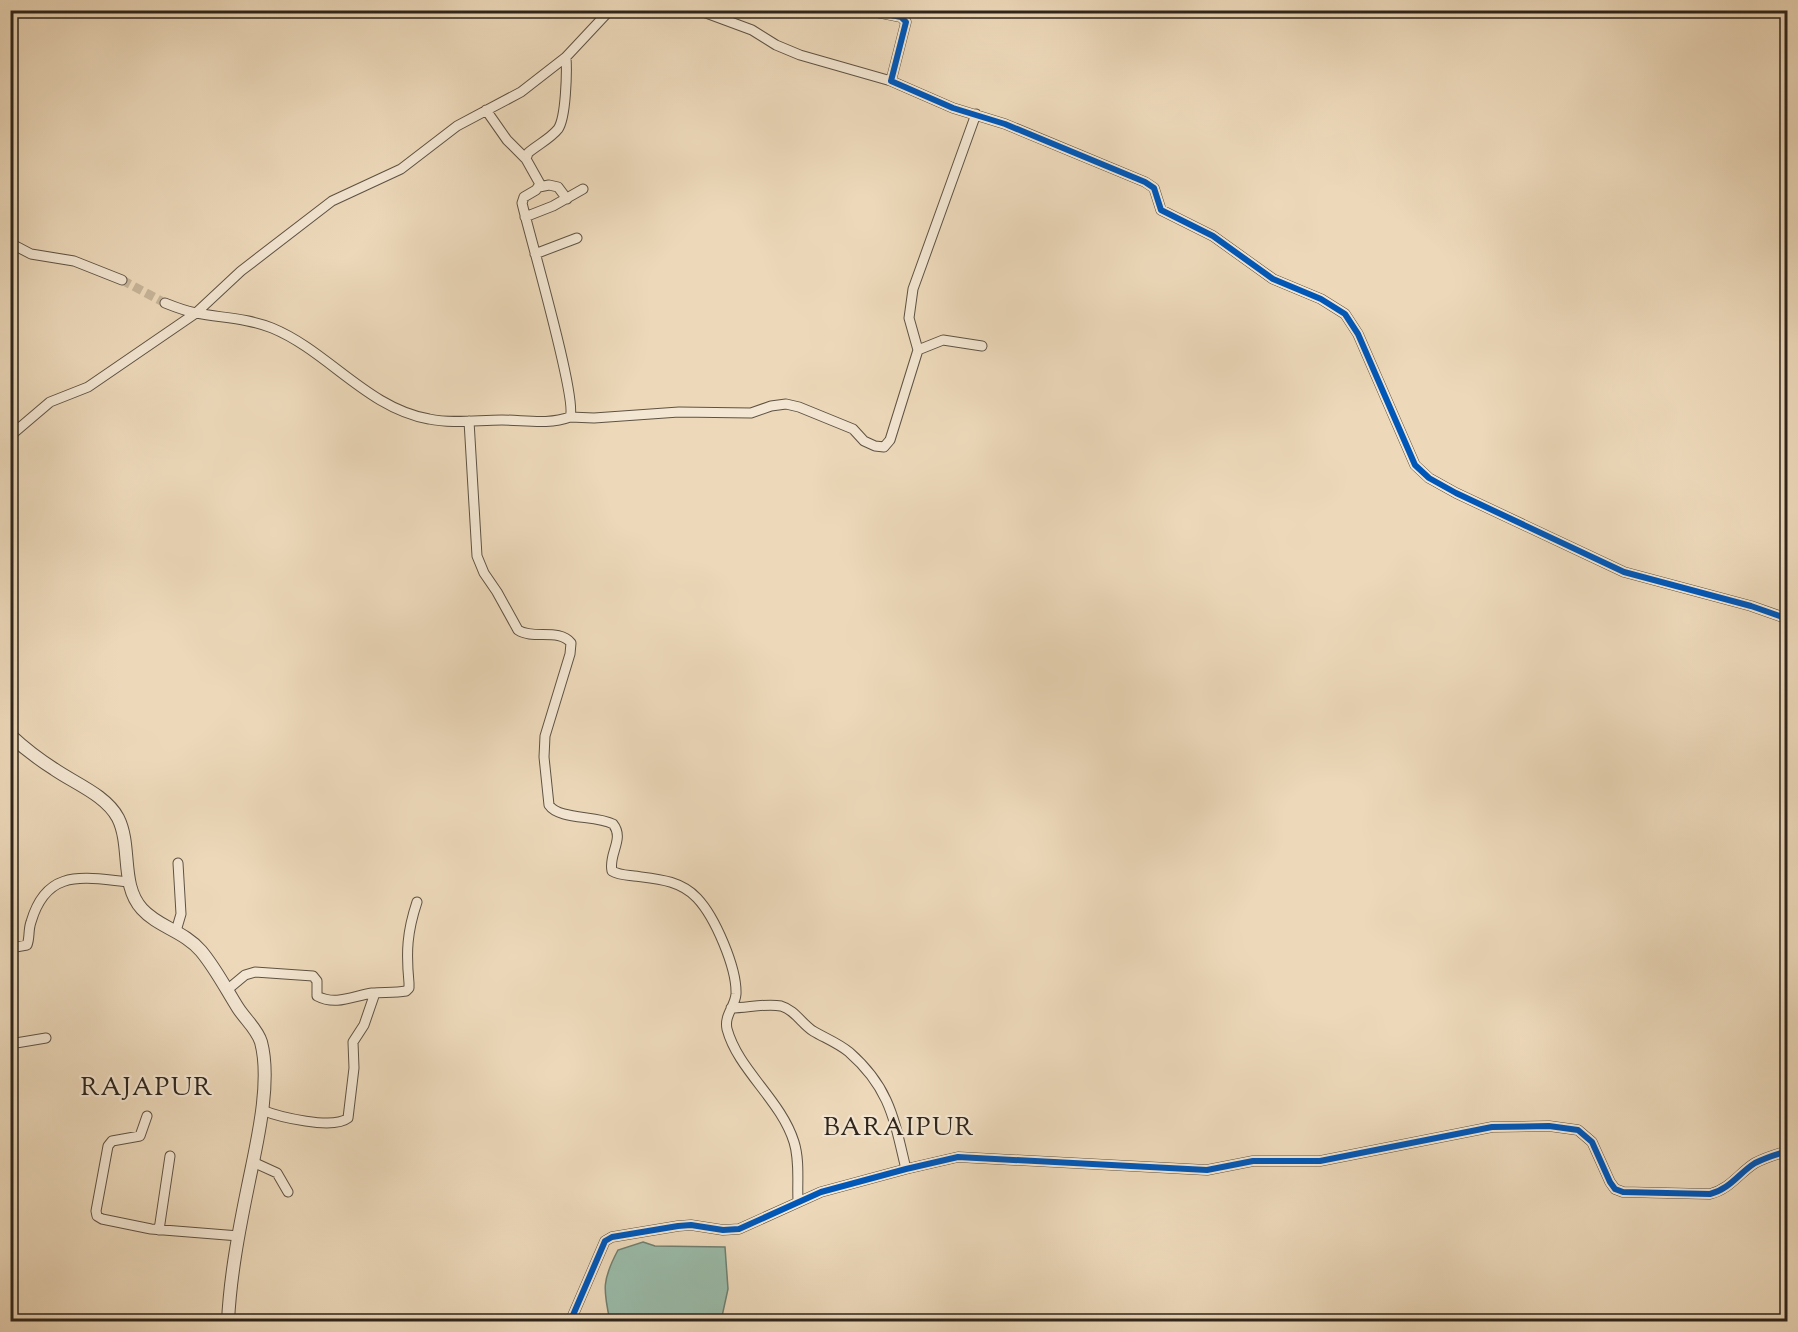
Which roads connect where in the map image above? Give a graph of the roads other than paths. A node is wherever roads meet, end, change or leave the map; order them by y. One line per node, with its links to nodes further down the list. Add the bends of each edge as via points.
1 (610, 10): 4 (street)
2 (698, 10): 5 (street, via 752,30 800,55)
3 (866, 10): 5 (street, via 901,17 906,22)
4 (566, 57): 6 (street, via 512,98); 8 (street, via 561,124)
5 (891, 81): 7 (street)
6 (486, 110): 8 (street); 18 (street, via 443,136 401,169 332,201 242,271)
7 (976, 114): 20 (street, via 913,289 909,318); 24 (street, via 1150,185 1161,210 1213,236 1274,279 1345,314 1358,334 1415,465 1429,478 1624,572)
8 (526, 159): 9 (street)
9 (539, 187): 11 (street, via 558,187); 12 (street, via 522,200)
10 (583, 189): 11 (street)
11 (567, 199): 12 (street)
12 (525, 217): 15 (street)
13 (577, 238): 15 (street)
14 (10, 243): 16 (street, via 31,254 74,261)
15 (534, 254): 21 (street, via 572,409)
16 (122, 280)
17 (165, 303): 18 (street)
18 (196, 313): 22 (street, via 253,321 275,329 399,410 429,420); 23 (street, via 88,387 50,402)
19 (982, 346): 20 (street, via 943,340)
20 (918, 350): 21 (street, via 890,440 881,447 869,444 853,429 829,418 786,404 751,413 679,412)
21 (566, 419): 22 (street)
22 (469, 421): 33 (street, via 480,566 518,630 565,637 571,643 544,748 549,805 556,812 613,824 618,836 611,866 615,873 670,881 697,898 712,920 730,962 736,993)
23 (10, 436)
24 (1788, 619)
25 (10, 735): 27 (street, via 112,809 121,826)
26 (178, 863): 29 (street, via 181,914)
27 (130, 882): 29 (street, via 143,910); 30 (street, via 82,878 56,884 46,892 32,920 27,945)
28 (417, 902): 32 (street, via 407,943 409,988)
29 (176, 931): 31 (street, via 200,950)
30 (10, 948)
31 (227, 990): 32 (street, via 249,973 265,972 313,976 317,996 324,999 342,1001); 36 (street, via 261,1043)
32 (375, 993): 36 (street, via 364,1025 353,1042 348,1118 336,1122 304,1121)
33 (731, 1008): 41 (street, via 772,1005 789,1009 812,1030 848,1051 886,1098); 43 (street, via 726,1024 736,1050 771,1099 795,1144)
34 (46, 1038): 35 (street)
35 (10, 1044)
36 (262, 1110): 40 (street)
37 (147, 1116): 44 (street, via 140,1136 110,1143 96,1214 102,1220)
38 (1788, 1151): 41 (street, via 1754,1164 1729,1186 1710,1194 1615,1189 1585,1135 1578,1130 1549,1126 1482,1128 1320,1161 1253,1161 1207,1170 966,1156)
39 (170, 1156): 44 (street)
40 (253, 1162): 42 (street, via 277,1173); 45 (street)
41 (906, 1169): 43 (street)
42 (288, 1192)
43 (798, 1201): 47 (street, via 732,1230 691,1225 612,1237 605,1241)
44 (159, 1230): 45 (street)
45 (239, 1236): 46 (street)
46 (228, 1322)
47 (570, 1322)

